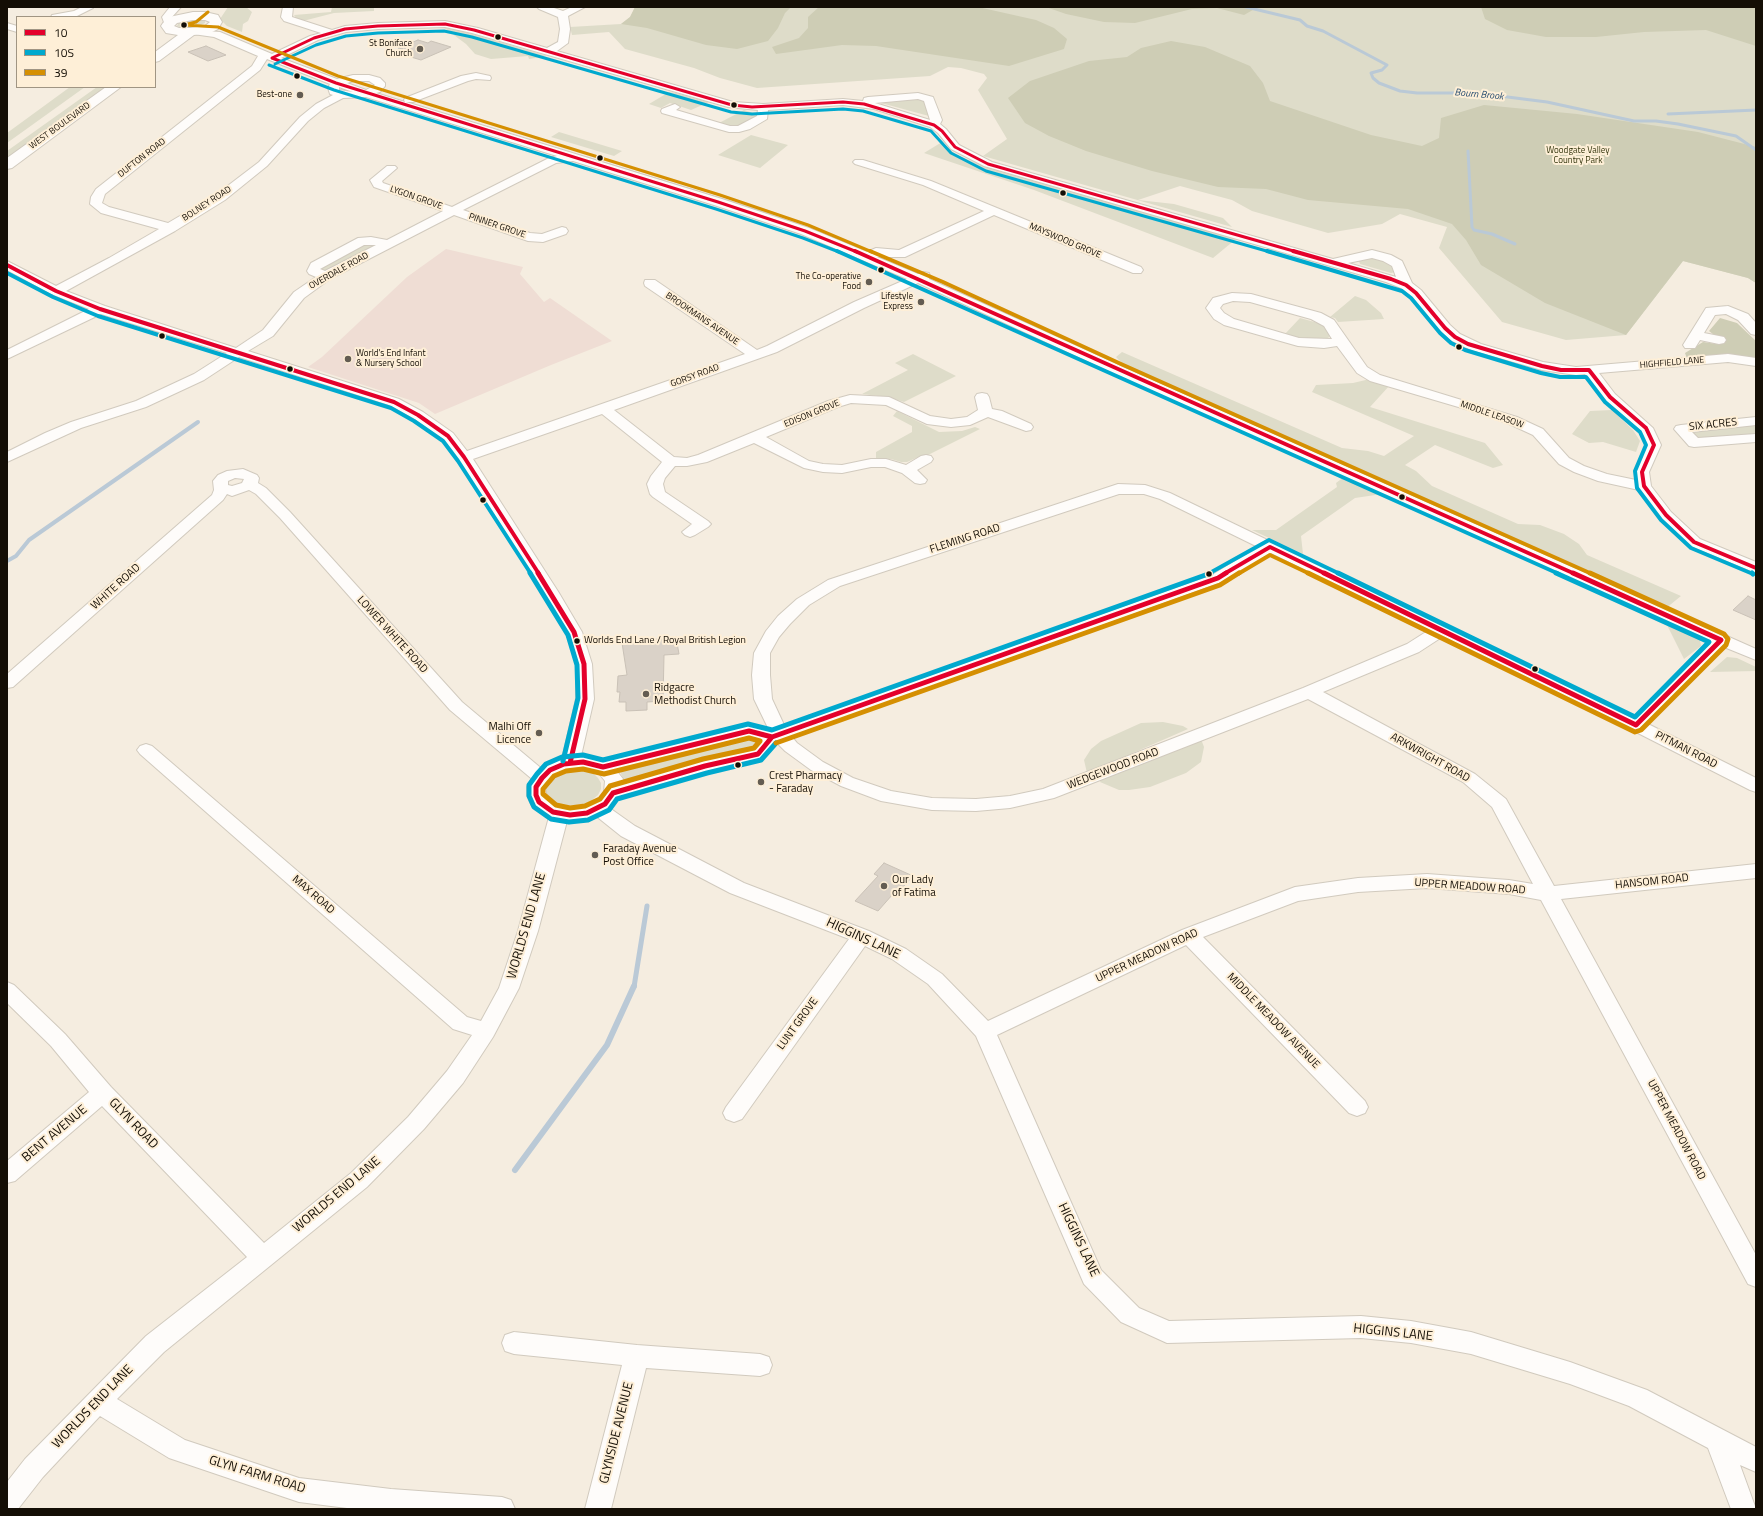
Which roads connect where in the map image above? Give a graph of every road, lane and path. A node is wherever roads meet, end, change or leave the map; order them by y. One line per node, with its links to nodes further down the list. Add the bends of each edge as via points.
1 (204, 7): 10 (main road)
2 (223, 7): 11 (main road)
3 (288, 7): 13 (street, via 288,19)
4 (542, 7): 5 (street); 8 (street)
5 (546, 7)
6 (580, 7): 8 (street)
7 (84, 12): 9 (street)
8 (563, 15): 14 (street, via 563,43)
9 (62, 16)
10 (175, 20): 11 (main road, via 205,16); 12 (main road, via 179,32)
11 (215, 20): 12 (main road, via 214,26); 16 (street, via 224,30)
12 (194, 32): 15 (main road); 16 (street, via 216,34)
13 (332, 33): 14 (street, via 357,27 445,24); 16 (street, via 314,38)
14 (546, 52): 25 (street, via 727,104)
15 (156, 57)
16 (275, 58): 17 (street, DUFTON ROAD); 17 (street, DUFTON ROAD); 19 (street)
17 (256, 68): 34 (street, DUFTON ROAD, via 97,197 96,204 105,210)
18 (486, 78): 22 (street, via 465,78)
19 (340, 86): 21 (street); 21 (street, via 361,78 376,80 380,86); 34 (street, BOLNEY ROAD, via 304,119 263,164 221,197)
20 (113, 88): 30 (main road, WEST BOULEVARD)
21 (372, 92): 22 (street); 27 (street)
22 (409, 100): 27 (street)
23 (854, 103): 25 (street); 26 (street, via 882,108); 26 (street, via 918,96 930,99 936,120)
24 (674, 107): 25 (street, via 666,111 729,129 739,129 763,117)
25 (763, 107)
26 (934, 125): 37 (street, via 955,147 988,164)
27 (557, 152): 28 (street); 32 (street)
28 (580, 155): 36 (street, via 754,205); 38 (street, via 805,231)
29 (859, 162): 33 (street, MAYSWOOD GROVE, via 927,183)
30 (7, 165)
31 (391, 168): 32 (street, LYGON GROVE, via 376,180 378,185)
32 (454, 211): 35 (street, PINNER GROVE, via 528,237 543,238); 49 (street, OVERDALE ROAD, via 390,244 371,240 362,242 315,266 313,270 326,276 299,295 268,333)
33 (993, 211): 40 (street); 41 (street, MAYSWOOD GROVE)
34 (171, 228): 44 (street, BOLNEY ROAD)
35 (562, 231)
36 (876, 252): 38 (street, via 871,254); 40 (street)
37 (1333, 262): 43 (street); 43 (street, via 1372,254 1387,258 1398,264)
38 (884, 263): 40 (street)
39 (7, 265): 44 (street)
40 (910, 266): 51 (street, GORSY ROAD, via 859,305); 73 (street, via 1141,379)
41 (1137, 270)
42 (650, 283): 51 (street, BROOKMANS AVENUE)
43 (1406, 284): 53 (street, HIGHFIELD LANE, via 1445,328 1468,344 1542,366 1561,370)
44 (56, 291): 45 (street)
45 (100, 309): 49 (street); 50 (street)
46 (1756, 331): 47 (street, via 1743,317 1728,310 1711,311 1693,340)
47 (1718, 340)
48 (1341, 342): 48 (street, MIDDLE LEASOW, via 1298,342 1229,322 1219,316 1213,308 1218,301 1232,297 1251,298 1316,316 1329,323); 68 (street, MIDDLE LEASOW, via 1362,370 1375,378 1512,420 1538,432 1564,461 1579,469 1604,478)
49 (238, 353): 61 (street, via 394,402 448,436); 62 (street, OVERDALE ROAD, via 199,377 164,394 76,425)
50 (7, 355)
51 (755, 355): 55 (street, GORSY ROAD)
52 (1756, 362): 53 (street, HIGHFIELD LANE, via 1728,358)
53 (1589, 370): 68 (street, via 1610,397 1646,428 1654,445 1642,472)
54 (982, 397): 56 (street)
55 (604, 409): 61 (street, GORSY ROAD); 64 (street)
56 (986, 412): 58 (street); 59 (street, EDISON GROVE, via 970,421 951,423 928,420 890,401 850,399)
57 (1756, 421): 60 (street, SIX ACRES, via 1681,429 1694,443)
58 (1026, 427)
59 (754, 437): 64 (street, EDISON GROVE, via 702,459 687,462); 65 (street, via 804,464 842,469 871,463 886,463)
60 (1756, 438)
61 (464, 457): 80 (street, via 574,632 584,664 585,699)
62 (7, 458)
63 (926, 459): 65 (street)
64 (670, 461): 69 (street, via 655,484 658,494 703,524)
65 (907, 470): 66 (street)
66 (920, 480)
67 (250, 484): 75 (street, WHITE ROAD, via 237,490 222,489 218,497); 82 (street, LOWER WHITE ROAD, via 261,491 285,515 456,706)
68 (1644, 486): 71 (street, via 1666,514 1694,542)
69 (690, 532)
70 (1270, 547): 72 (street, PITMAN ROAD); 78 (street, via 1218,578); 78 (street, FLEMING ROAD, via 1165,496 1145,490 1118,489 834,583 803,602 784,620 762,653 763,699)
71 (1756, 568)
72 (1441, 630): 76 (street, WEDGEWOOD ROAD, via 1413,648); 77 (street, PITMAN ROAD)
73 (1721, 640): 74 (street); 77 (street)
74 (1756, 656)
75 (7, 683)
76 (1309, 692): 78 (street, WEDGEWOOD ROAD, via 1047,794 1010,802 932,804 888,797 847,782 817,766); 88 (street, ARKWRIGHT ROAD, via 1469,778 1499,802)
77 (1636, 725): 83 (street, PITMAN ROAD)
78 (776, 736): 81 (street, via 749,731); 84 (street, via 758,754 705,766)
79 (146, 750): 92 (street, MAX ROAD, via 460,1023)
80 (570, 763): 81 (street, via 583,762); 82 (street, via 557,766)
81 (603, 767): 84 (street, via 614,779)
82 (542, 778): 86 (street, via 536,787 539,802)
83 (1756, 786)
84 (613, 793): 85 (street, via 609,800)
85 (598, 808): 86 (street, via 578,814); 90 (street, HIGGINS LANE, via 628,831 737,888)
86 (559, 814): 92 (street, WORLDS END LANE, via 528,930 509,988)
87 (1756, 871): 88 (street, HANSOM ROAD)
88 (1548, 894): 89 (street, UPPER MEADOW ROAD, via 1509,887 1427,881 1358,885 1295,894); 99 (street, UPPER MEADOW ROAD)
89 (1189, 935): 93 (street, UPPER MEADOW ROAD); 95 (street, MIDDLE MEADOW AVENUE)
90 (862, 936): 93 (street, HIGGINS LANE, via 899,954 935,979); 96 (street, LUNT GROVE)
91 (7, 990): 94 (street, GLYN ROAD, via 58,1040)
92 (486, 1031): 98 (street, WORLDS END LANE, via 455,1077 416,1123 359,1180)
93 (986, 1032): 104 (street, HIGGINS LANE, via 1092,1277 1130,1315 1167,1332 1361,1327 1411,1332 1470,1343 1570,1373 1638,1398)
94 (103, 1093): 97 (street, BENT AVENUE); 98 (street, GLYN ROAD)
95 (1357, 1106)
96 (734, 1113)
97 (7, 1174)
98 (262, 1257): 103 (street, WORLDS END LANE, via 155,1344)
99 (1756, 1277)
100 (514, 1343): 101 (street)
101 (637, 1356): 102 (street); 108 (street, GLYNSIDE AVENUE)
102 (760, 1365)
103 (98, 1401): 106 (street, WORLDS END LANE, via 34,1468); 107 (street, GLYN FARM ROAD, via 178,1450 299,1490 391,1501)
104 (1718, 1440): 105 (street, HIGGINS LANE); 109 (street)
105 (1756, 1460)
106 (7, 1503)
107 (502, 1509)
108 (598, 1509)
109 (1744, 1509)

